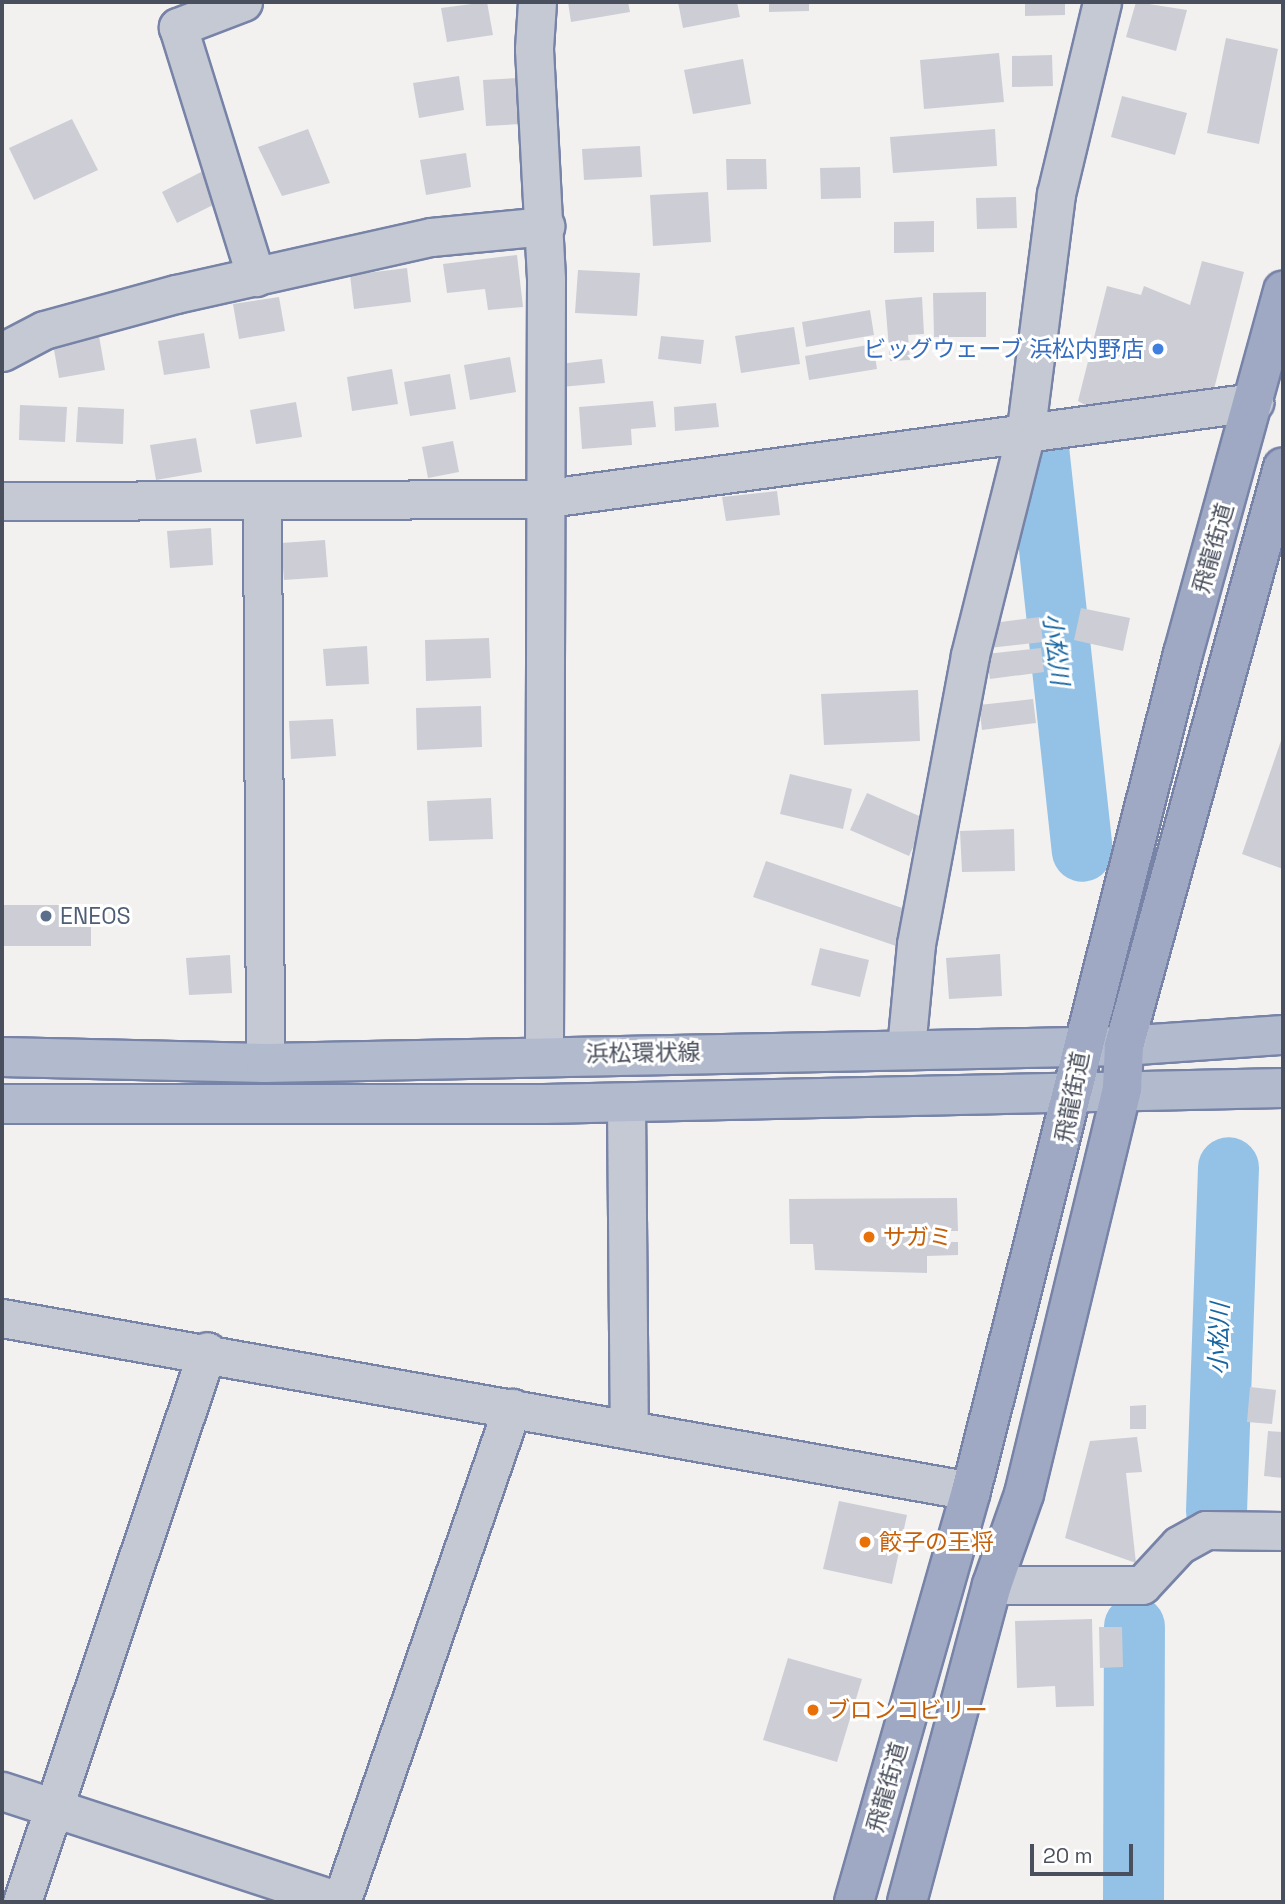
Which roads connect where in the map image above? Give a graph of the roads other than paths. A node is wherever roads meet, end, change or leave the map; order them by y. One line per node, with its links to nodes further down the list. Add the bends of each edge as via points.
1 (243, 2): 5 (street, via 178,27)
2 (537, 2): 4 (street, via 534,49)
3 (1102, 2): 9 (street, via 1056,194)
4 (545, 226): 5 (street, via 471,230); 11 (street)
5 (256, 276): 7 (street, via 44,330)
6 (1283, 291): 8 (highway, 飛龍街道)
7 (2, 352)
8 (1254, 402): 9 (street); 15 (highway, 飛龍街道)
9 (1025, 436): 11 (street); 17 (street, via 970,655 916,944)
10 (1283, 467): 16 (highway, 飛龍街道)
11 (541, 499): 12 (street); 18 (street)
12 (262, 500): 13 (street); 20 (street)
13 (2, 501)
14 (1283, 1035): 16 (main road, 浜松環状線)
15 (1083, 1044): 16 (main road, 浜松環状線); 17 (main road, 浜松環状線); 23 (highway, 飛龍街道)
16 (1124, 1046): 21 (highway, 飛龍街道)
17 (906, 1048): 18 (main road, 浜松環状線)
18 (544, 1055): 20 (main road, 浜松環状線)
19 (2, 1056): 20 (main road, 浜松環状線)
20 (265, 1063)
21 (1122, 1088): 22 (main road); 23 (main road); 32 (highway, 飛龍街道, via 1024,1494)
22 (1283, 1088)
23 (1077, 1091): 24 (main road); 30 (highway, 飛龍街道)
24 (626, 1102): 25 (main road); 29 (street)
25 (2, 1104)
26 (2, 1318): 27 (street)
27 (207, 1350): 28 (street); 34 (street)
28 (512, 1409): 29 (street); 36 (street)
29 (629, 1430): 30 (street)
30 (971, 1491): 37 (highway, 飛龍街道)
31 (1283, 1531): 32 (street, via 1206,1530 1178,1545 1142,1585)
32 (992, 1585): 38 (highway, 飛龍街道)
33 (2, 1791): 34 (street)
34 (54, 1809): 35 (street); 36 (street)
35 (22, 1902)
36 (341, 1902)
37 (854, 1902)
38 (907, 1902)

